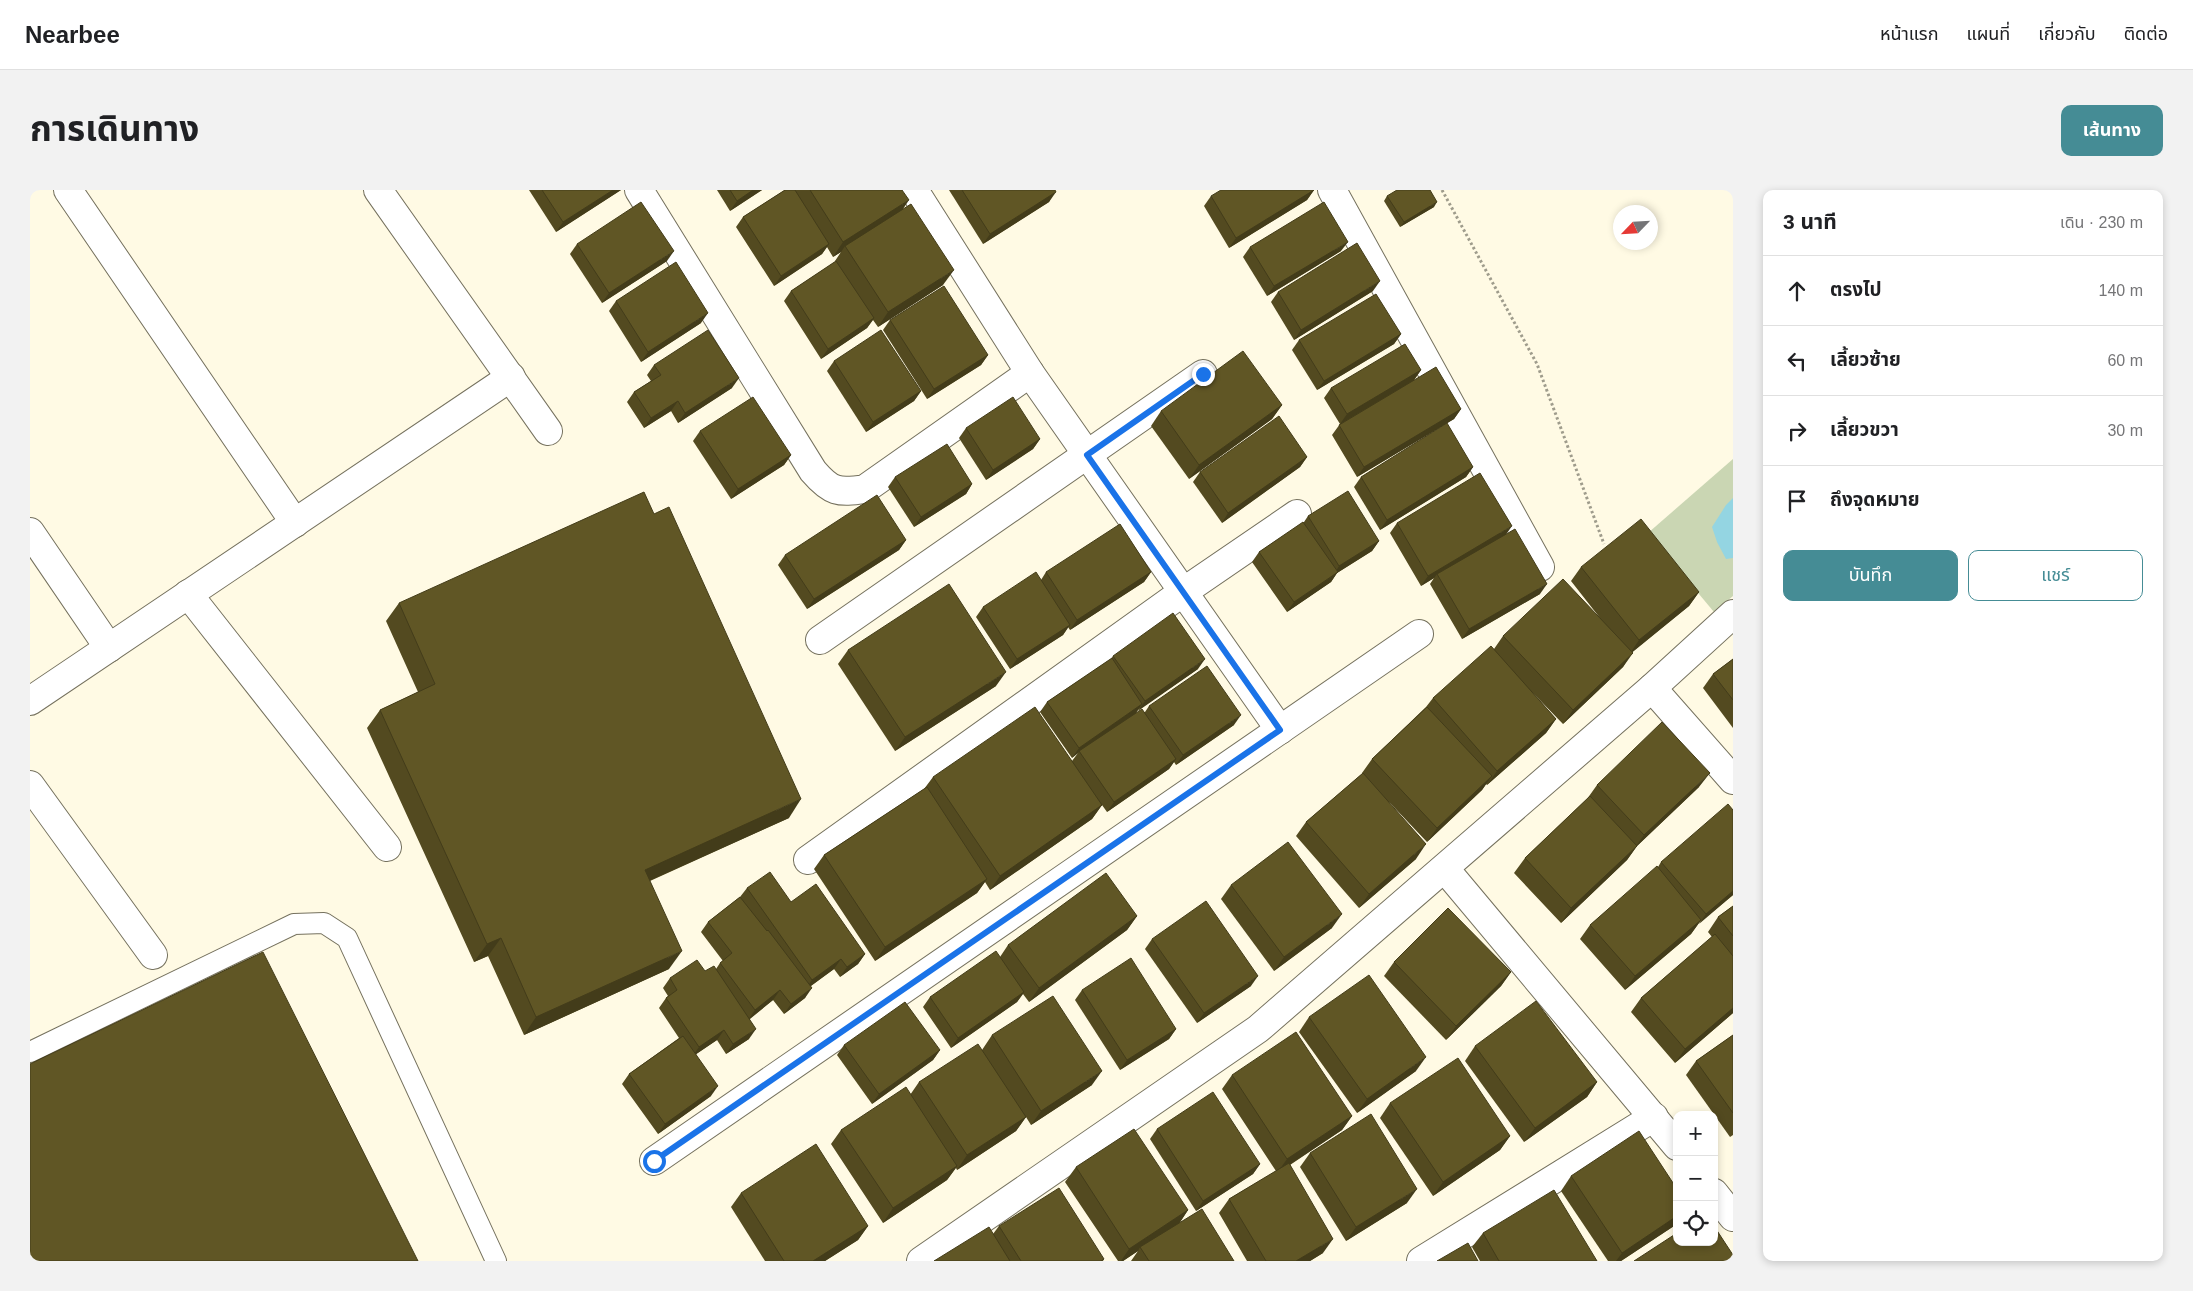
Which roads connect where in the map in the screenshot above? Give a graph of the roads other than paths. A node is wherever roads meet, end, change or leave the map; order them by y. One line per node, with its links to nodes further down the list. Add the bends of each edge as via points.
1 (68, 190): 12 (street)
2 (378, 190): 8 (street)
3 (639, 190): 6 (street, via 813,471 826,486 847,492 866,488)
4 (914, 190): 6 (street)
5 (1332, 190): 14 (street)
6 (1030, 373): 10 (street)
7 (1203, 374): 10 (street)
8 (511, 378): 9 (street); 12 (street)
9 (548, 431)
10 (1087, 455): 15 (street); 19 (street)
11 (1297, 514): 15 (street)
12 (295, 523): 16 (street)
13 (30, 532): 20 (street)
14 (1540, 567)
15 (1183, 592): 23 (street); 27 (street)
16 (188, 594): 20 (street); 26 (street)
17 (1733, 614): 21 (street)
18 (1419, 634): 23 (street)
19 (820, 640)
20 (109, 648): 22 (street)
21 (1652, 688): 24 (street); 28 (street)
22 (30, 701)
23 (1280, 730): 33 (street)
24 (1733, 780)
25 (30, 785): 29 (street)
26 (387, 847)
27 (808, 860)
28 (1445, 869): 31 (street); 37 (street, via 1258,1029)
29 (153, 955)
30 (30, 1052): 36 (lane, via 294,924 324,923 346,938)
31 (1654, 1117): 32 (street); 38 (street)
32 (1673, 1141)
33 (654, 1161)
34 (1718, 1198): 35 (street)
35 (1733, 1217)
36 (496, 1261)
37 (921, 1261)
38 (1421, 1261)

